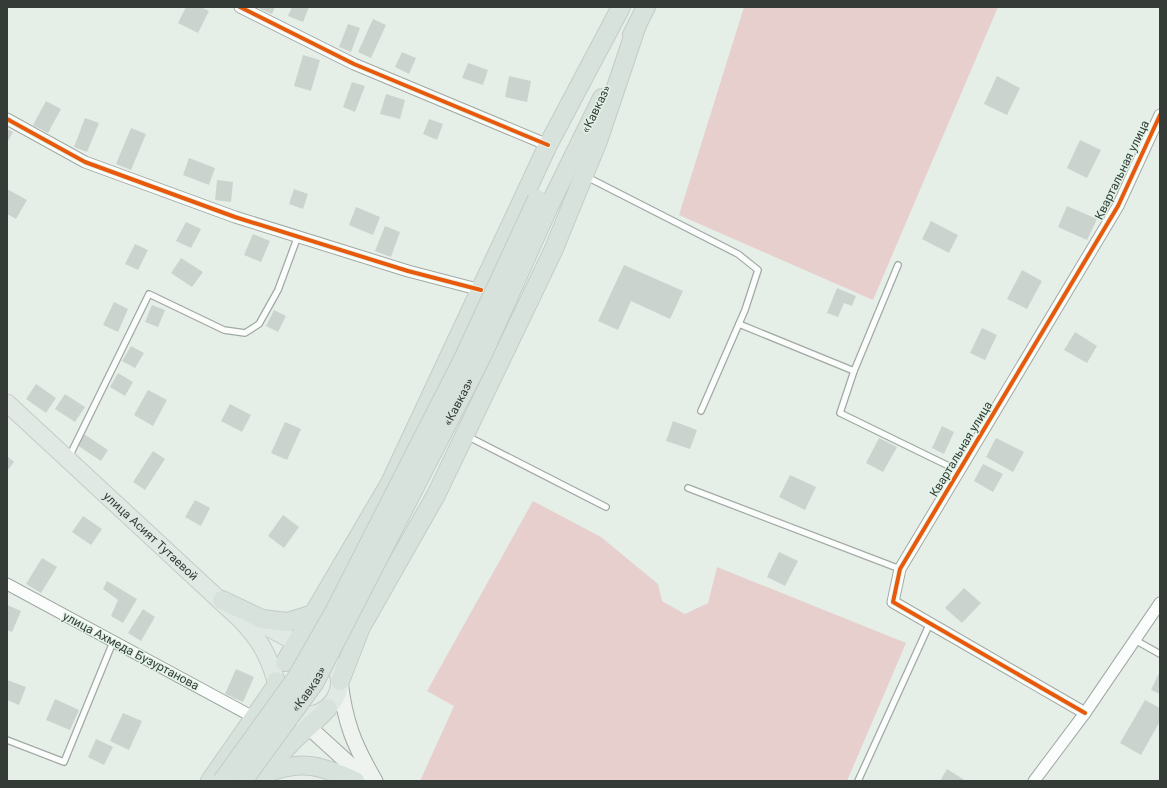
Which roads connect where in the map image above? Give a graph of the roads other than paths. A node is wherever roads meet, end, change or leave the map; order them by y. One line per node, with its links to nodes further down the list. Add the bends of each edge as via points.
1 (240, 7): 7 (street, via 354,64)
2 (622, 7): 7 (highway); 9 (highway, «Кавказ»)
3 (646, 7): 4 (highway, «Кавказ»)
4 (637, 25): 8 (highway); 9 (highway, «Кавказ»)
5 (1160, 115): 19 (street, Квартальная улица, via 1118,206)
6 (7, 119): 10 (street, via 85,162 235,217)
7 (548, 145): 12 (highway)
8 (584, 175): 13 (lane, via 738,254 758,270); 17 (highway, via 553,251)
9 (544, 200): 44 (highway, «Кавказ», bridge, via 334,612 297,677); 45 (highway, «Кавказ», bridge, via 482,356 315,682)
10 (298, 236): 12 (street, via 408,271); 18 (lane, via 278,290 259,324 246,333 224,330 149,294)
11 (898, 265): 14 (lane)
12 (481, 290): 26 (highway, via 390,483)
13 (739, 324): 14 (lane); 16 (lane)
14 (854, 371): 19 (lane, via 840,413)
15 (7, 403): 18 (main road, улица Асият Тутаевой)
16 (701, 411)
17 (465, 435): 21 (lane); 34 (highway, via 436,495 361,627)
18 (68, 459): 24 (main road, улица Асият Тутаевой)
19 (959, 471): 22 (street, Квартальная улица)
20 (688, 488): 22 (lane)
21 (606, 507)
22 (900, 569): 27 (street, Квартальная улица, via 893,602)
23 (7, 584): 29 (street, улица Ахмеда Бузуртанова)
24 (222, 600): 26 (highway, via 262,619 287,622); 30 (main road); 35 (main road, улица Асият Тутаевой, via 257,636 270,658)
25 (1160, 603): 28 (street)
26 (313, 614): 30 (highway)
27 (930, 623): 38 (street, Квартальная улица); 49 (lane)
28 (1135, 640): 32 (lane); 38 (street)
29 (113, 642): 39 (street, улица Ахмеда Бузуртанова); 41 (lane, via 64,762)
30 (295, 643): 31 (main road); 33 (highway)
31 (314, 652): 33 (main road, via 303,652); 34 (main road, via 332,662)
32 (1160, 654)
33 (285, 662): 35 (main road, via 279,671)
34 (340, 681): 36 (main road, via 335,700); 48 (main road, via 346,720 361,757)
35 (276, 684): 37 (main road, via 279,695); 39 (highway)
36 (328, 708): 37 (main road, via 310,715 299,714); 40 (highway)
37 (290, 709): 40 (main road)
38 (1085, 713): 50 (street)
39 (255, 718): 43 (highway)
40 (310, 728): 42 (highway, via 293,741); 47 (main road)
41 (7, 740)
42 (264, 777): 46 (highway, via 286,765 309,766 323,768)
43 (210, 781)
44 (222, 781)
45 (243, 781)
46 (355, 781)
47 (368, 781)
48 (375, 781)
49 (858, 781)
50 (1034, 781)

